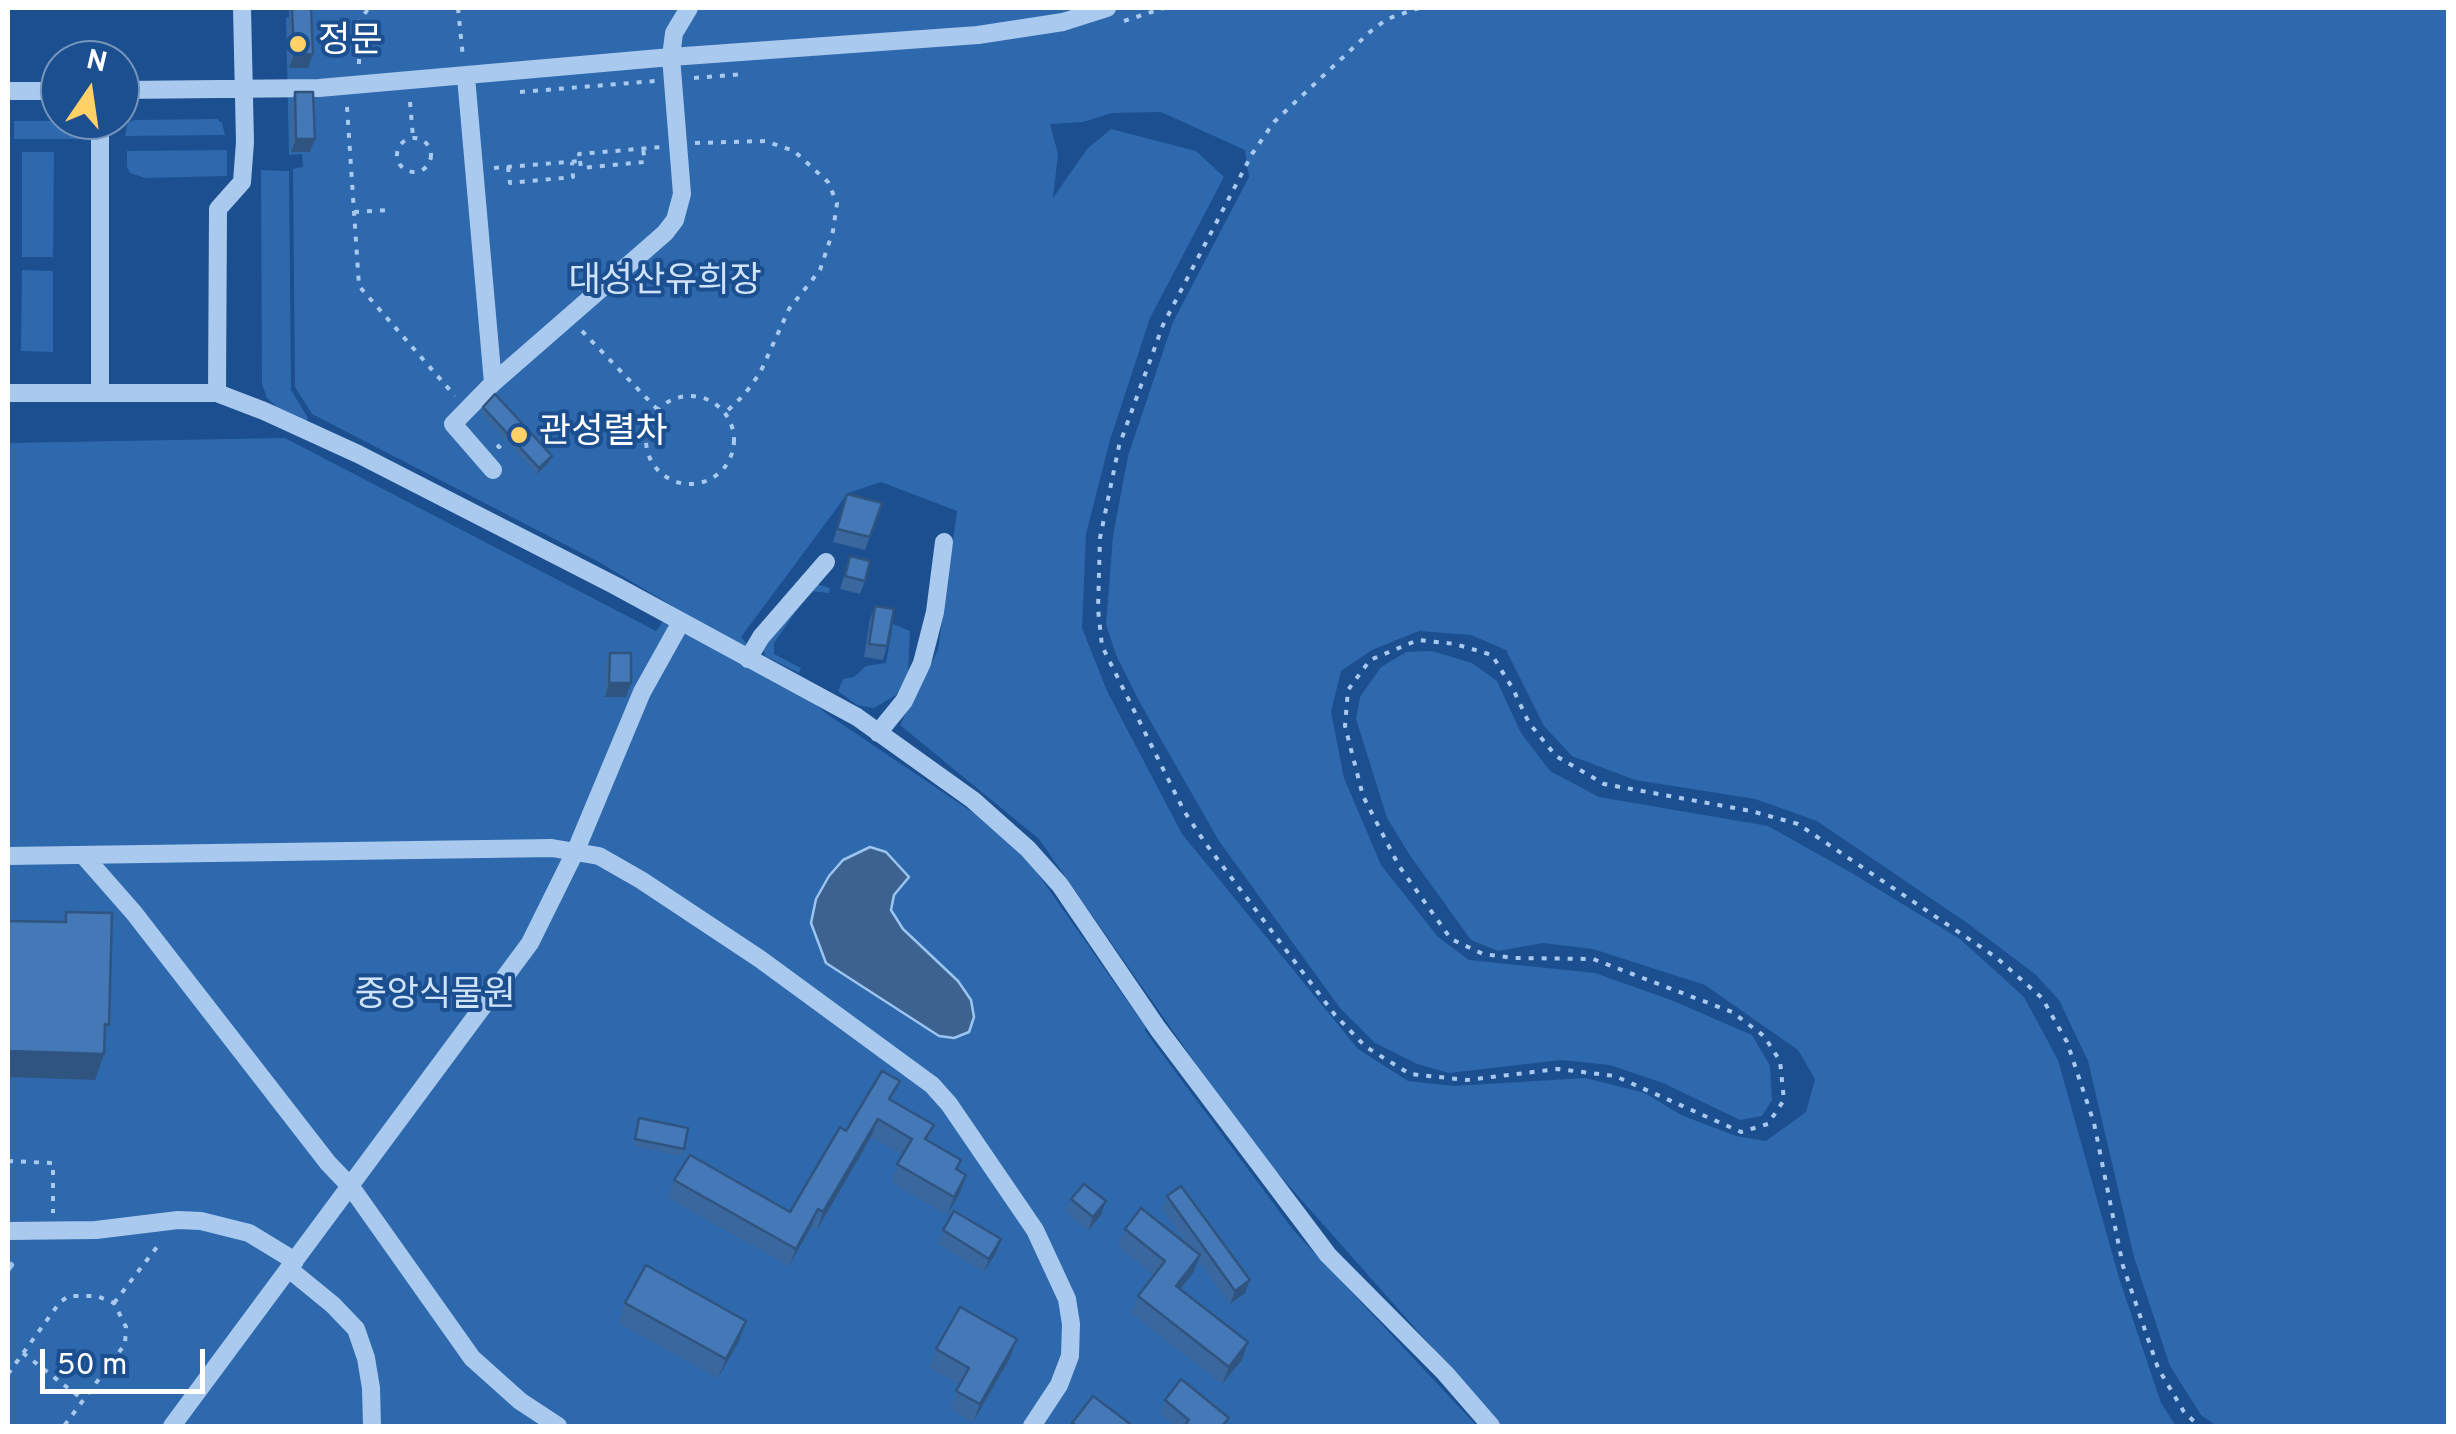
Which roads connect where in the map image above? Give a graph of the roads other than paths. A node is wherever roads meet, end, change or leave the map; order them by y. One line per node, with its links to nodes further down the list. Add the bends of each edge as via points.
1 (242, 8): 6 (street)
2 (689, 8): 4 (street, via 674,33)
3 (1107, 8): 4 (street, via 978,35)
4 (671, 56): 5 (street); 11 (street, via 682,194 676,220)
5 (466, 77): 6 (street); 11 (street)
6 (244, 89): 7 (street); 14 (street, via 242,182 218,208)
7 (140, 90)
8 (8, 91): 9 (street)
9 (40, 91)
10 (100, 140): 13 (street)
11 (493, 383): 15 (street, via 454,424)
12 (8, 393): 13 (street)
13 (100, 393): 14 (street)
14 (217, 393): 18 (street, via 358,454)
15 (493, 470)
16 (944, 542): 20 (street, via 922,664)
17 (826, 562): 19 (street)
18 (681, 622): 19 (street); 21 (street, via 642,692)
19 (748, 659): 20 (street)
20 (878, 733): 31 (street, via 973,800 1049,872 1317,1241)
21 (576, 850): 23 (street); 24 (street, via 530,943); 30 (street, via 641,880 760,959 949,1104 1035,1230 1067,1299 1070,1356)
22 (8, 856): 23 (street)
23 (84, 856): 24 (street)
24 (351, 1187): 26 (street); 29 (street, via 472,1358)
25 (8, 1231): 26 (street, via 178,1220 221,1225 249,1233)
26 (292, 1265): 27 (street); 28 (street, via 356,1329 371,1388)
27 (172, 1426)
28 (372, 1426)
29 (558, 1426)
30 (1032, 1426)
31 (1490, 1426)

